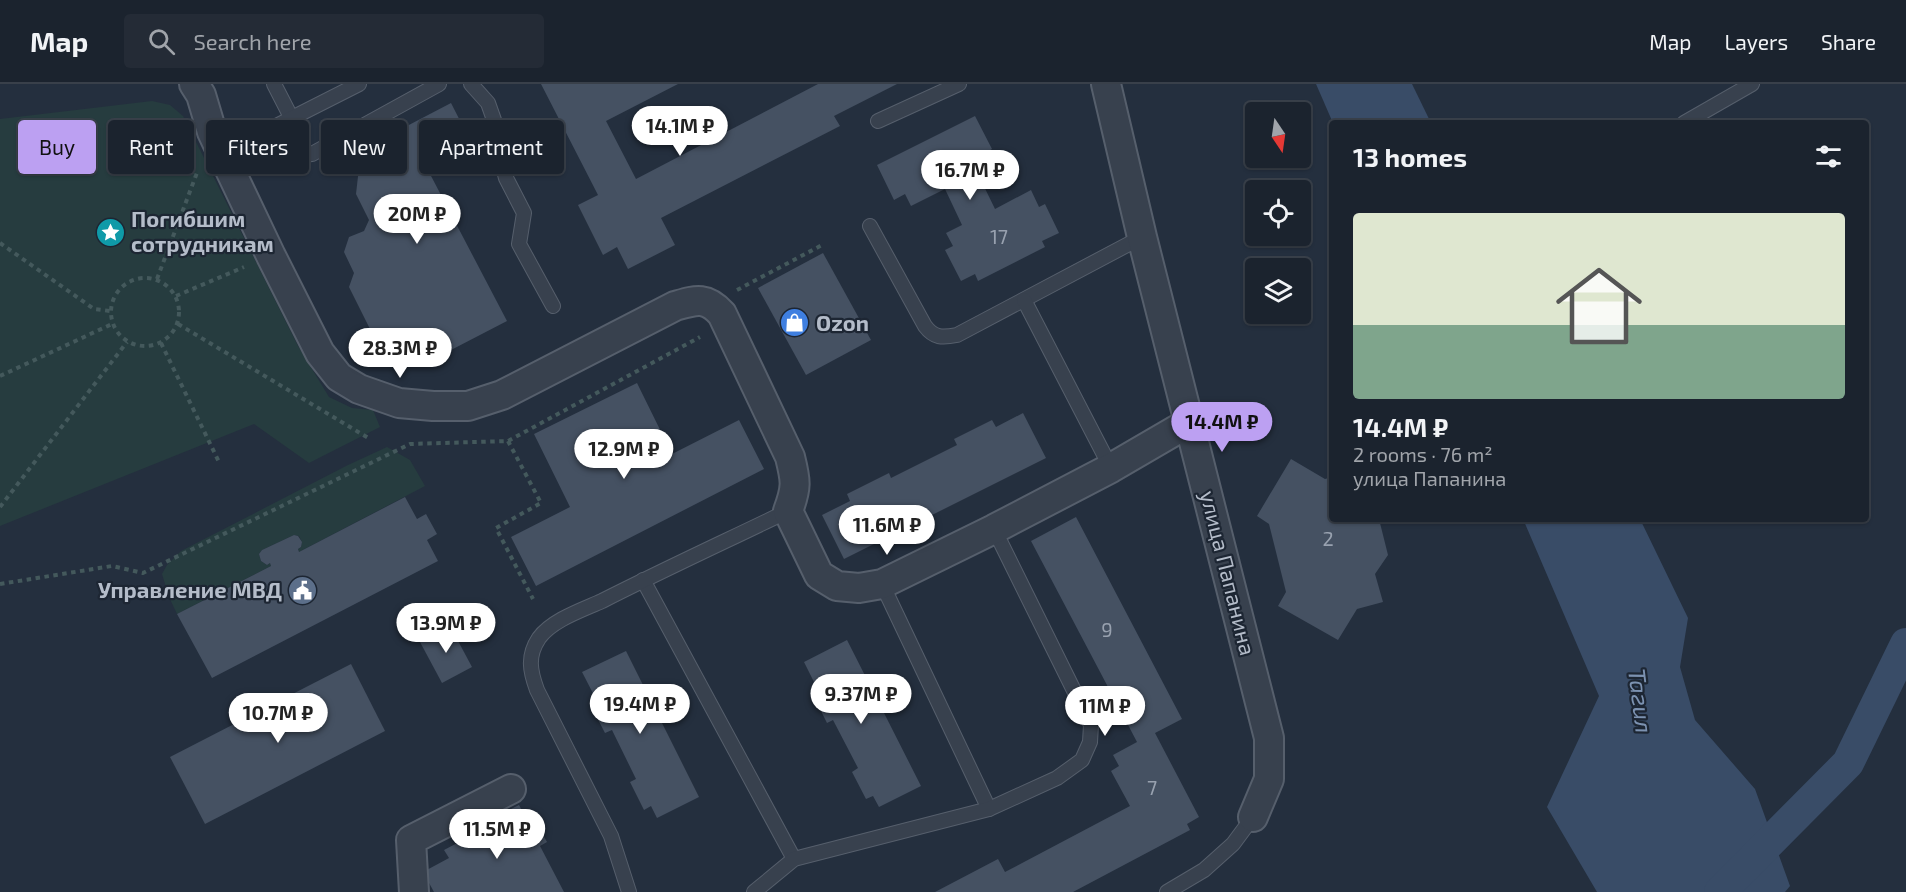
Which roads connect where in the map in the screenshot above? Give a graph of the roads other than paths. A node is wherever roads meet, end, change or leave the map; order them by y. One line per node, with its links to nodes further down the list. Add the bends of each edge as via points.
1 (194, 84): 10 (street)
2 (274, 84): 9 (lane)
3 (359, 84): 9 (lane)
4 (439, 84): 13 (lane)
5 (471, 84): 18 (lane, via 488,104 506,178 524,213 519,244)
6 (958, 84): 12 (lane)
7 (1106, 84): 16 (street, улица Папанина)
8 (1752, 84): 11 (lane)
9 (292, 119)
10 (209, 120)
11 (1689, 120)
12 (878, 121)
13 (309, 154)
14 (232, 174): 21 (street, via 320,353 339,377 359,389 399,403 468,406 502,395 675,306 698,300 714,305 722,314 790,457 796,480)
15 (870, 226): 17 (lane, via 925,326 937,337 957,335)
16 (1142, 237): 17 (lane); 19 (street, улица Папанина)
17 (1024, 300): 20 (lane)
18 (553, 306)
19 (1190, 422): 20 (street); 27 (street, улица Папанина, via 1269,738 1269,779)
20 (1111, 468): 22 (street)
21 (788, 511): 23 (lane); 24 (street, via 819,575 837,586)
22 (994, 530): 24 (street); 26 (lane, via 1091,725 1090,742 1082,760 1057,778)
23 (643, 580): 28 (lane); 30 (lane, via 556,623 541,636 531,653 530,671 611,836)
24 (882, 584): 26 (lane)
25 (511, 789): 29 (street, via 411,840)
26 (989, 810): 28 (lane)
27 (1253, 817): 32 (lane, via 1233,844 1204,870)
28 (794, 860): 31 (lane)
29 (414, 892)
30 (629, 892)
31 (754, 892)
32 (1167, 892)

